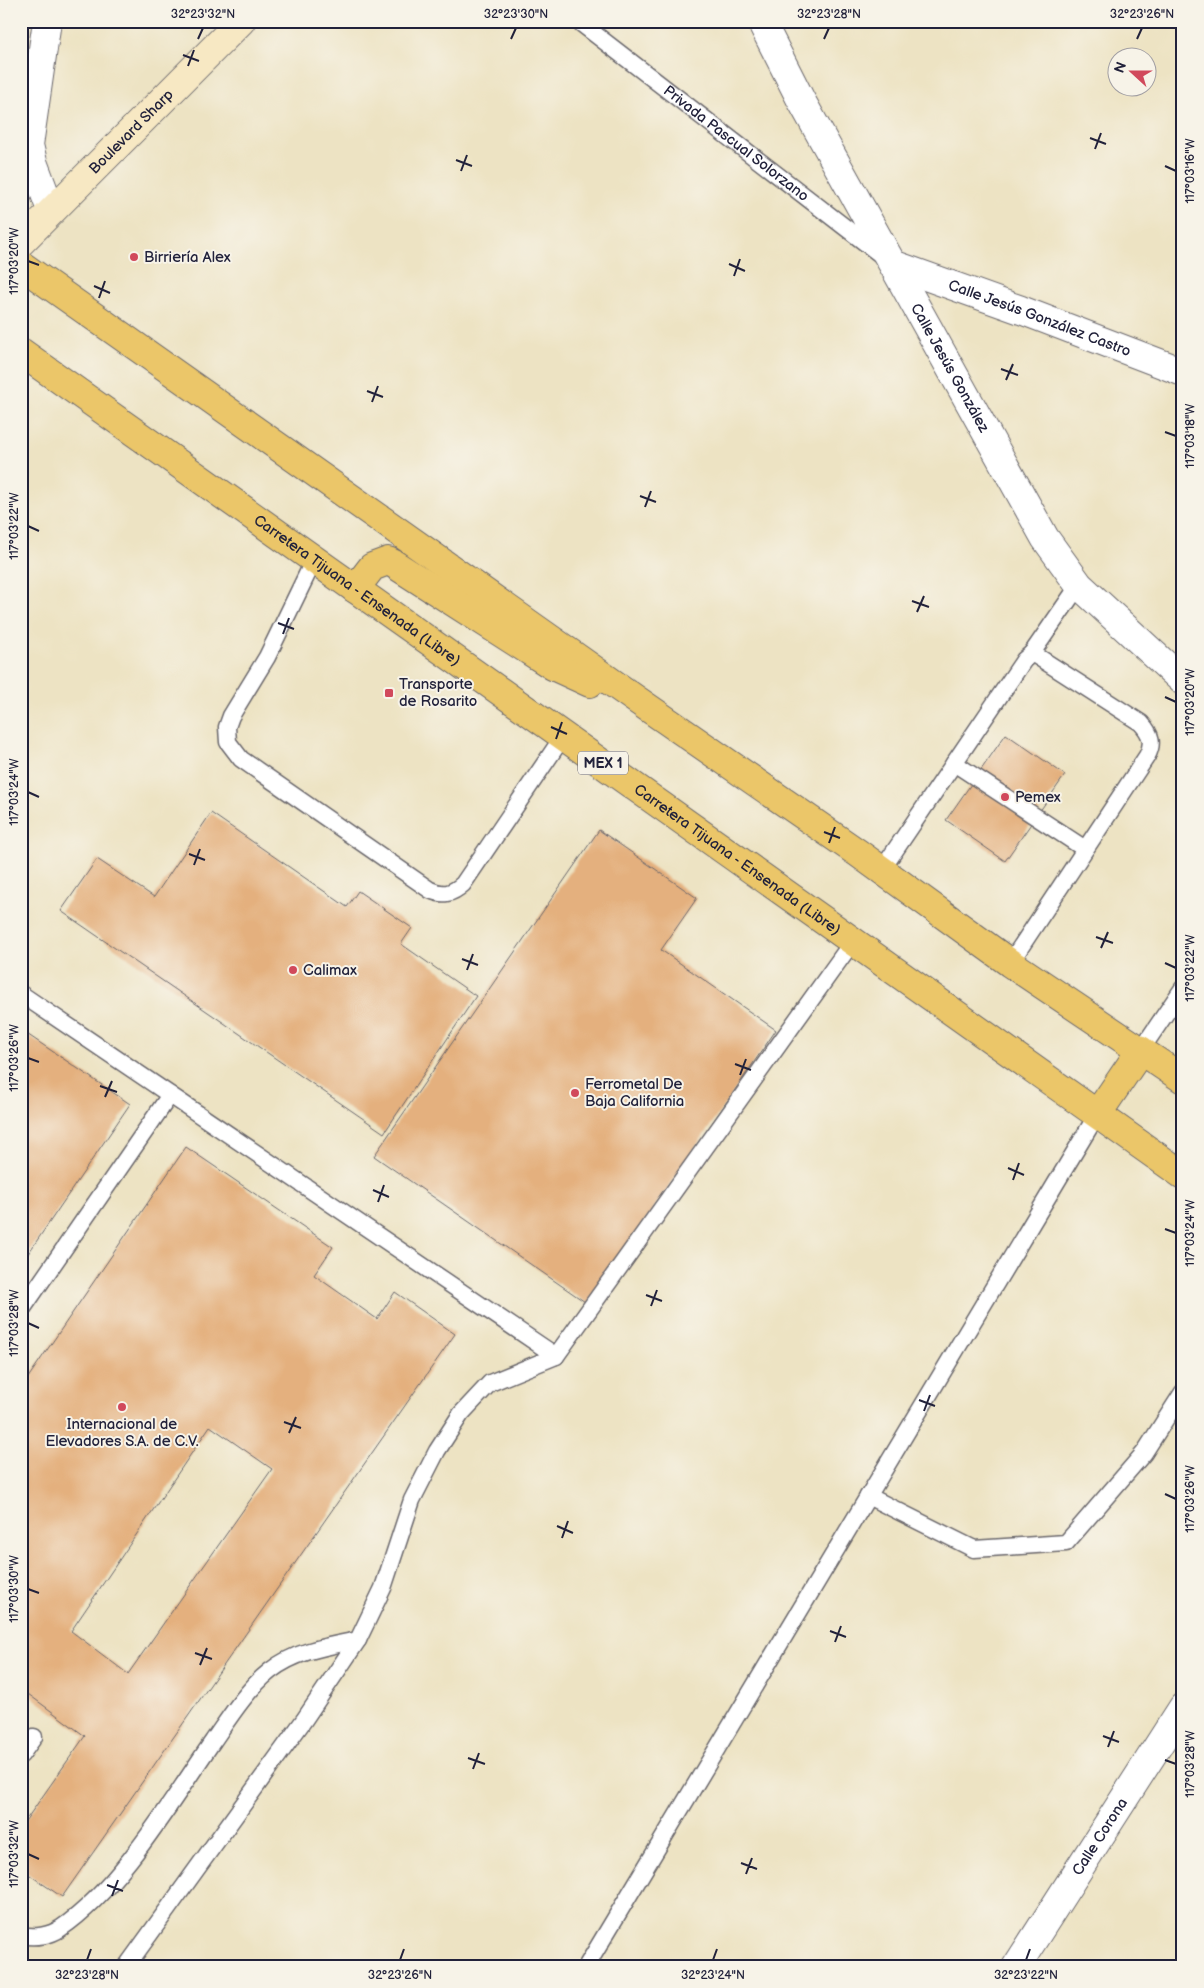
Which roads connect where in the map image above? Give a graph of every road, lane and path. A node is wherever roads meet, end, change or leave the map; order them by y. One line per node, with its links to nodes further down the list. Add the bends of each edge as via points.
1 (47, 21): 5 (street, via 29,145)
2 (241, 21): 5 (main road, Boulevard Sharp)
3 (578, 21): 8 (lane, Privada Pascual Solorzano)
4 (761, 21): 8 (street, Calle Jesús González, via 801,100)
5 (51, 210): 6 (main road, Boulevard Sharp)
6 (21, 242)
7 (21, 265): 16 (highway)
8 (895, 265): 10 (street, Calle Jesús González Castro); 12 (street, Calle Jesús González, via 1045,538)
9 (21, 352): 11 (highway, Carretera Tijuana - Ensenada (Libre) / MEX 1)
10 (1183, 372)
11 (314, 560): 13 (highway, Carretera Tijuana - Ensenada (Libre) / MEX 1); 17 (lane, via 267,656 231,716 227,727 228,742 241,759 430,890 447,894 463,884)
12 (1079, 585): 14 (lane); 15 (street, Calle Jesús González)
13 (355, 588): 16 (highway, via 372,566 388,561 553,666); 17 (highway, Carretera Tijuana - Ensenada (Libre) / MEX 1)
14 (1032, 653): 18 (lane); 19 (lane, via 1141,723 1151,739 1147,756)
15 (1183, 681)
16 (634, 698): 20 (highway)
17 (564, 735): 21 (highway, Carretera Tijuana - Ensenada (Libre) / MEX 1)
18 (954, 763): 19 (lane); 20 (lane)
19 (1086, 849): 22 (lane)
20 (881, 871): 22 (highway)
21 (854, 941): 28 (highway, Carretera Tijuana - Ensenada (Libre) / MEX 1); 31 (lane)
22 (1010, 963): 25 (highway)
23 (1183, 988): 25 (lane)
24 (21, 994): 27 (lane)
25 (1141, 1050): 26 (highway); 28 (highway)
26 (1183, 1079)
27 (170, 1095): 30 (lane); 31 (lane)
28 (1098, 1113): 29 (highway, Carretera Tijuana - Ensenada (Libre) / MEX 1); 33 (lane)
29 (1183, 1175)
30 (21, 1311)
31 (556, 1356): 34 (lane, via 490,1383 461,1414 437,1451 412,1500 383,1588)
32 (1183, 1392): 33 (lane, via 1144,1453 1066,1543 974,1548)
33 (868, 1496): 40 (lane)
34 (358, 1640): 38 (lane, via 312,1649 270,1671 236,1708 121,1871 59,1929 33,1937); 39 (lane)
35 (1183, 1707): 41 (street, Calle Corona)
36 (34, 1737): 37 (lane)
37 (21, 1755)
38 (21, 1934)
39 (126, 1967)
40 (586, 1967)
41 (1016, 1967)

